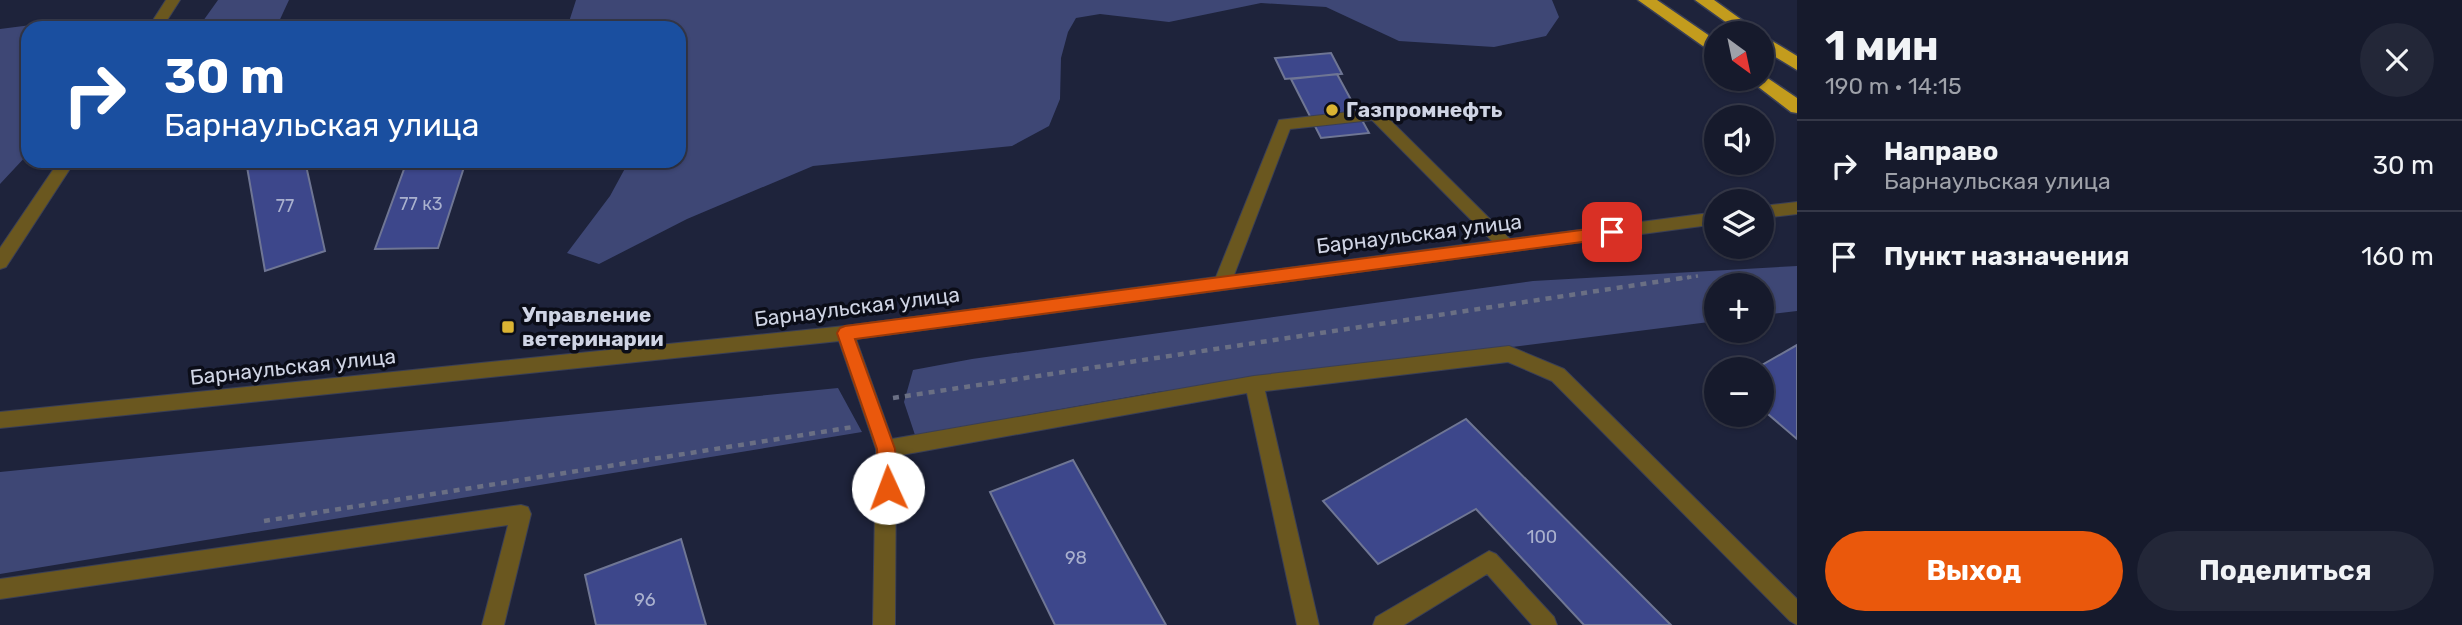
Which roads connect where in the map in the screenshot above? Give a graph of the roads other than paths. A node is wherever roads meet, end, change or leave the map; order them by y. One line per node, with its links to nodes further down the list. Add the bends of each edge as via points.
1 (173, 0): 4 (street)
2 (1646, 0): 6 (highway)
3 (1703, 0): 5 (highway)
4 (160, 21)
5 (1734, 21)
6 (1704, 41)
7 (1774, 49): 8 (highway)
8 (1797, 64)
9 (1774, 91): 10 (highway)
10 (1797, 107)
11 (62, 168): 16 (street)
12 (1797, 208): 13 (street)
13 (1774, 211)
14 (1704, 220): 15 (street, Барнаульская улица)
15 (1507, 246): 17 (street, Барнаульская улица); 17 (street, via 1375,114 1284,124)
16 (0, 262)
17 (1222, 283): 18 (street, Барнаульская улица)
18 (845, 333): 20 (street, Барнаульская улица); 21 (street)
19 (1254, 384): 21 (street); 23 (street, via 1509,354 1558,375); 26 (street)
20 (0, 420)
21 (886, 449): 25 (street)
22 (0, 589): 24 (street, via 522,514)
23 (1797, 614)
24 (493, 625)
25 (884, 625)
26 (1308, 625)
27 (1384, 625): 28 (street, via 1489,561)
28 (1546, 625)

